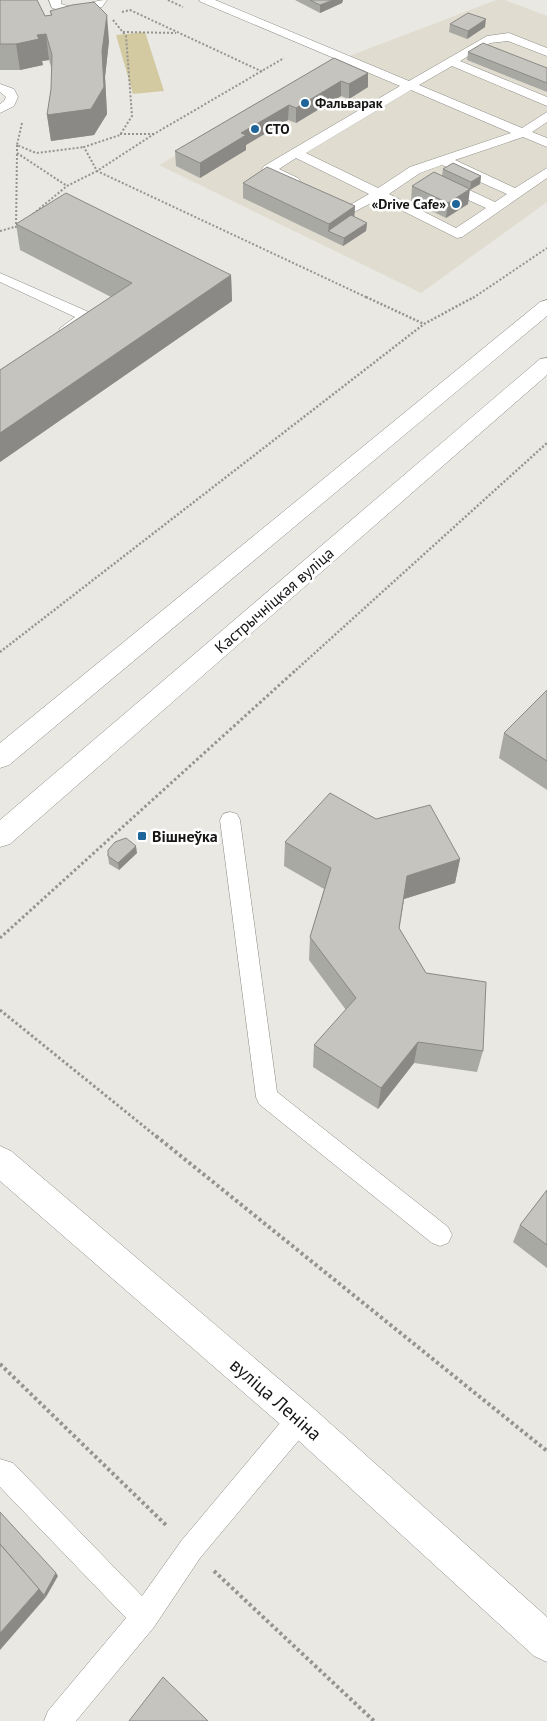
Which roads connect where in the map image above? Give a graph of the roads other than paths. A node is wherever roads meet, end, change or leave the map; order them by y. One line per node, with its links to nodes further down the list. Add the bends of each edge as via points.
1 (55, 0): 2 (lane, via 56,6 68,11 85,11 98,5)
2 (100, 0)
3 (205, 0): 8 (lane)
4 (487, 40): 5 (lane, via 509,37); 6 (lane); 7 (lane)
5 (547, 52)
6 (450, 61): 8 (lane); 10 (lane)
7 (547, 63)
8 (410, 86): 13 (lane); 15 (lane)
9 (0, 88): 11 (lane, via 10,92 12,97 10,103)
10 (547, 102)
11 (0, 108)
12 (547, 116): 13 (lane)
13 (523, 133): 14 (lane); 16 (lane)
14 (547, 143)
15 (296, 153): 19 (lane, via 269,169); 22 (lane)
16 (443, 160): 17 (lane); 20 (lane)
17 (415, 170): 22 (lane); 23 (lane)
18 (547, 172): 20 (lane)
19 (302, 186)
20 (516, 193): 23 (lane)
21 (318, 194): 22 (lane, via 350,210)
22 (379, 194): 23 (lane, via 457,234)
23 (496, 207)
24 (0, 277): 26 (lane, via 86,316)
25 (547, 306): 28 (main road)
26 (55, 337)
27 (547, 364): 30 (main road, Кастрычніцкая вуліца)
28 (0, 758)
29 (230, 820): 32 (lane, via 267,1097)
30 (0, 836)
31 (0, 1161): 33 (main road, вуліца Леніна)
32 (440, 1235)
33 (300, 1419): 35 (lane, via 191,1549); 36 (main road, вуліца Леніна)
34 (0, 1472): 35 (lane, via 4,1472)
35 (144, 1617): 37 (lane)
36 (547, 1644)
37 (58, 1721)

